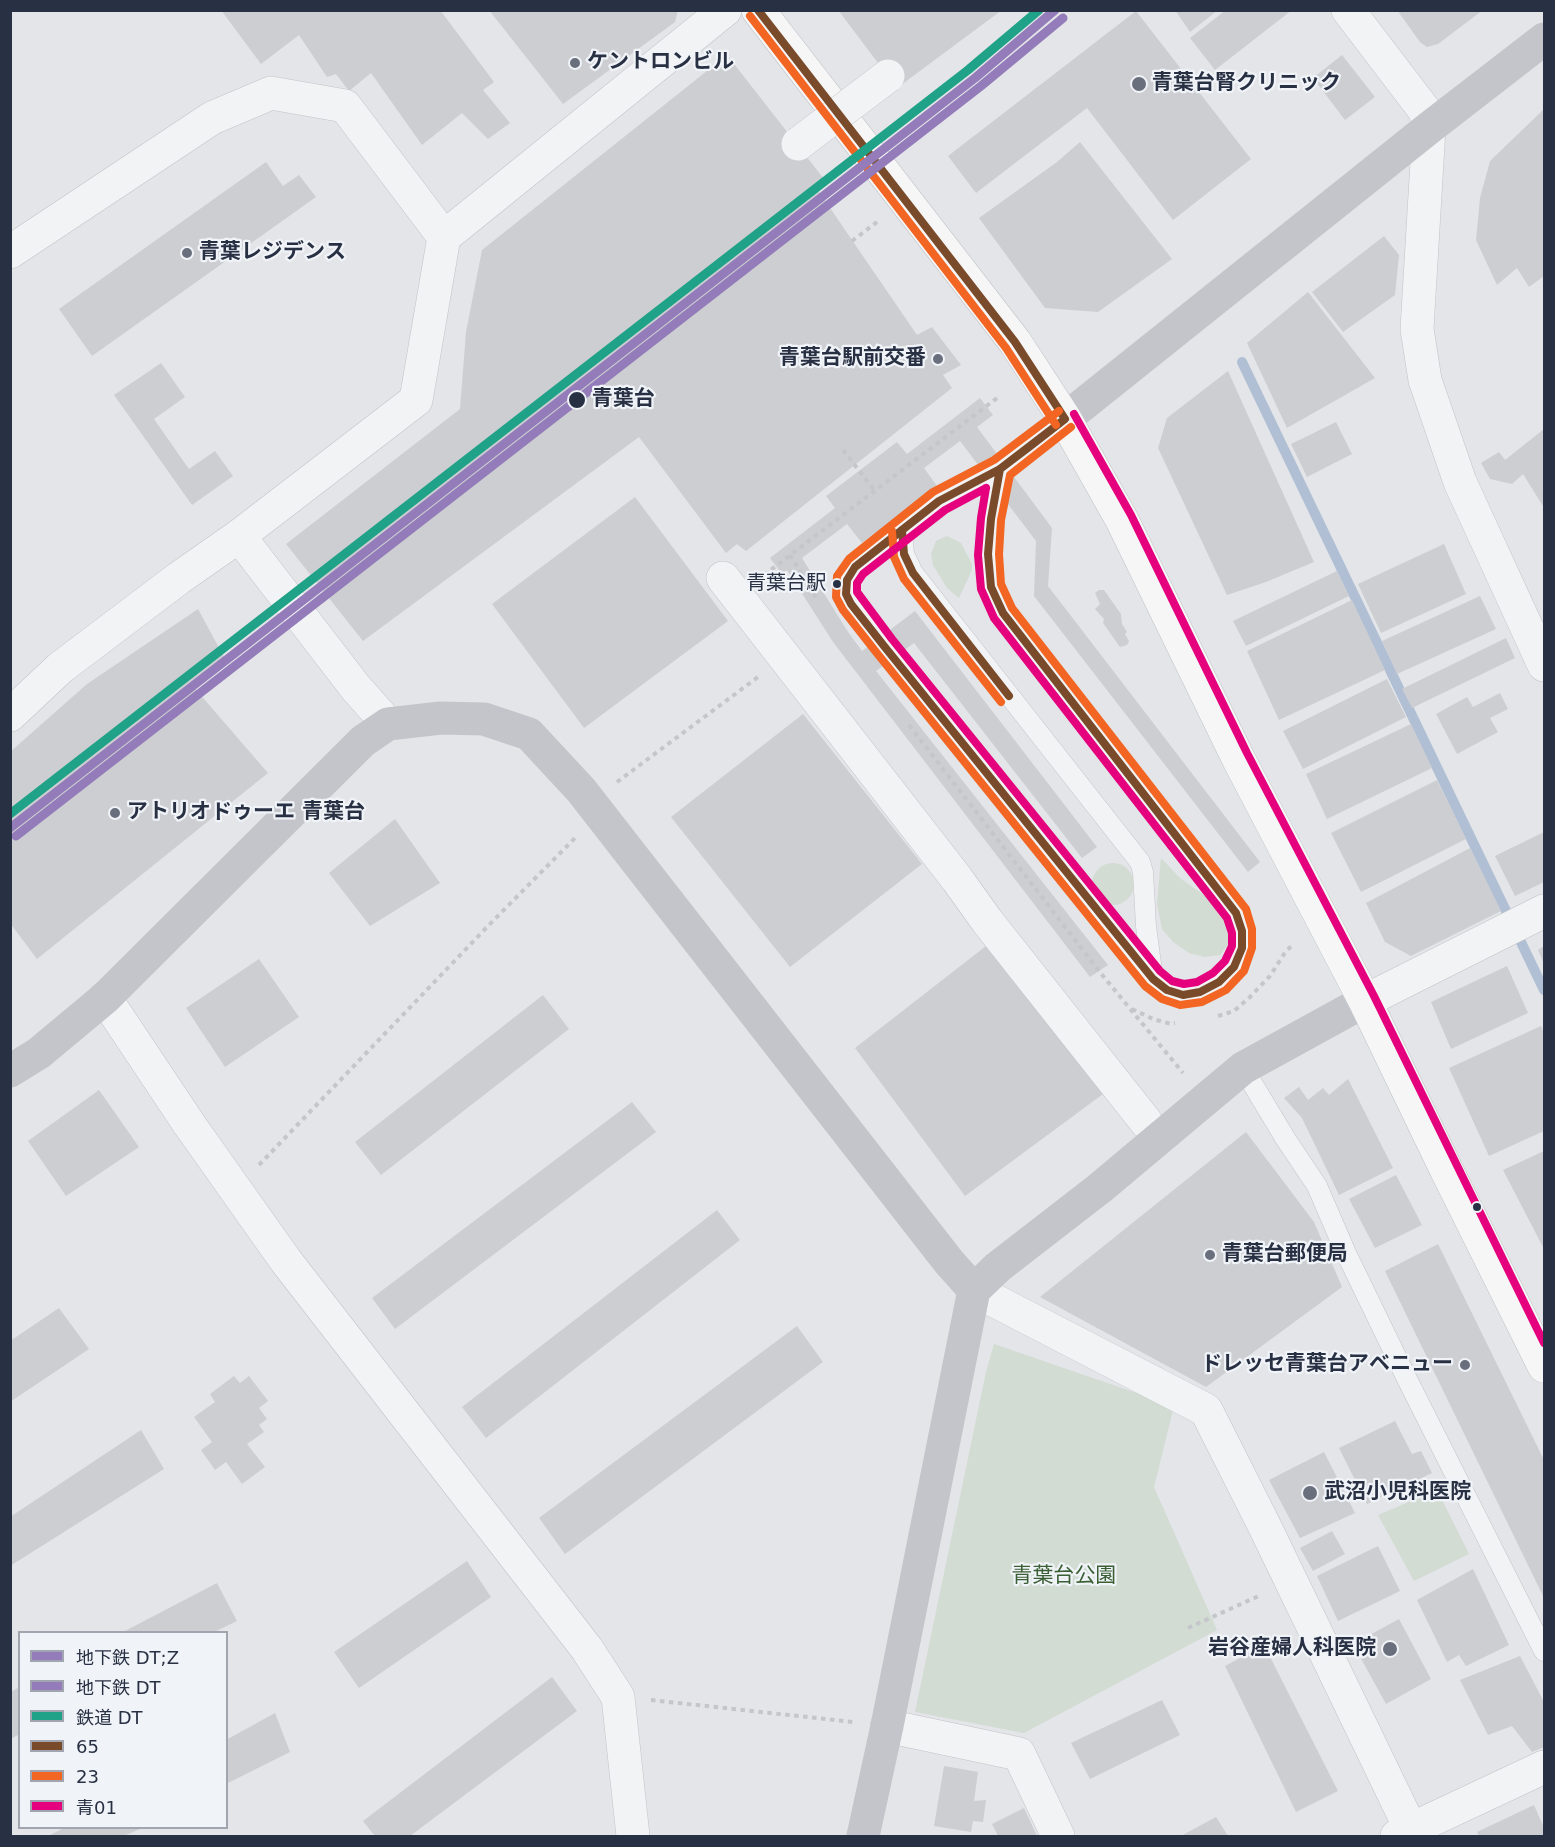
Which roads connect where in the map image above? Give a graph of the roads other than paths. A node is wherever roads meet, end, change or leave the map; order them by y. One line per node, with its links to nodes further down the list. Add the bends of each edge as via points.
1 (725, 10): 8 (street)
2 (758, 10): 10 (main road, via 1015,342)
3 (1348, 10): 6 (street, via 1425,111)
4 (1545, 39): 6 (street)
5 (888, 76): 7 (street, bridge)
6 (1429, 128): 10 (street); 15 (street, via 1417,329 1425,380 1460,482)
7 (798, 144)
8 (444, 237): 9 (street, via 345,106 271,93 212,118); 13 (street, via 416,400)
9 (10, 252)
10 (1065, 419): 11 (lane); 21 (main road, via 1122,520 1238,758)
11 (1000, 469): 12 (lane, via 939,501); 19 (lane, via 988,554 991,587 1003,614 1236,912 1242,930 1242,948 1234,967 1210,987 1183,995 1167,990)
12 (902, 530): 19 (lane, via 904,554 913,573 1140,861); 19 (lane, via 855,567 847,580 846,594 851,604)
13 (246, 544): 16 (street, via 179,578 60,668); 17 (street)
14 (730, 587): 24 (street)
15 (1545, 666)
16 (10, 716)
17 (388, 724): 20 (street, via 363,741); 25 (street, via 441,718 484,719 529,734 592,805)
18 (1524, 922): 21 (street)
19 (1153, 979)
20 (105, 998): 23 (street, via 39,1053); 31 (street, via 293,1270 587,1649 618,1696)
21 (1365, 1001): 22 (street); 26 (main road)
22 (1243, 1068): 25 (street); 27 (lane, via 1317,1186 1408,1381)
23 (10, 1071)
24 (1146, 1122)
25 (974, 1290): 28 (street); 30 (street, via 1206,1410 1291,1581)
26 (1545, 1366)
27 (1545, 1651)
28 (875, 1724): 32 (street); 33 (street, via 1019,1754)
29 (1545, 1767): 30 (street)
30 (1407, 1834)
31 (633, 1836)
32 (863, 1836)
33 (1058, 1836)

